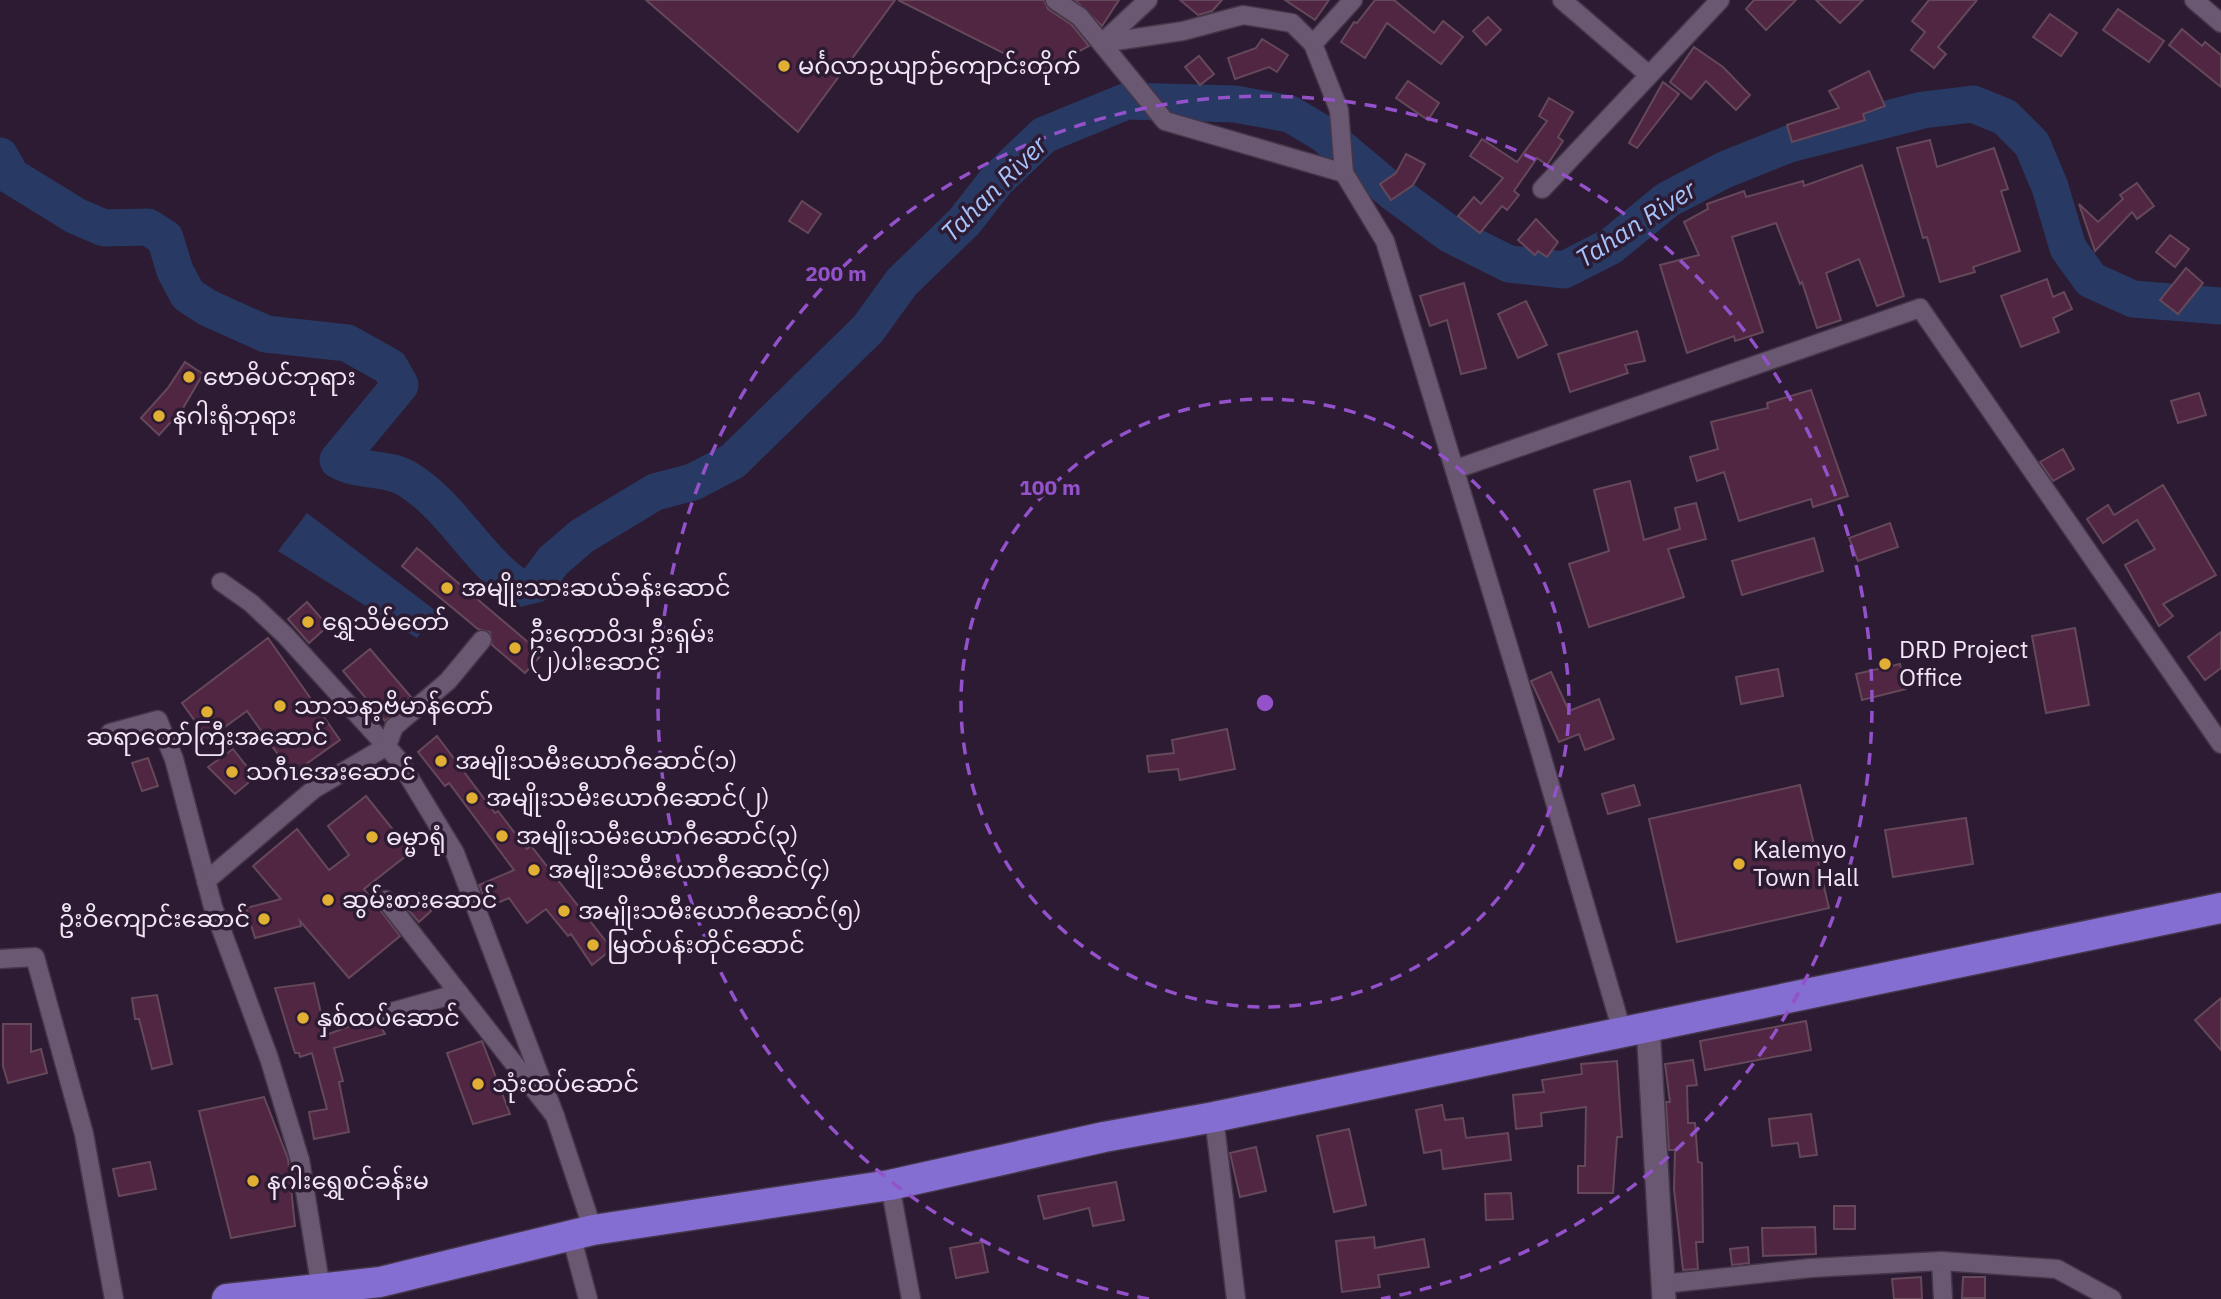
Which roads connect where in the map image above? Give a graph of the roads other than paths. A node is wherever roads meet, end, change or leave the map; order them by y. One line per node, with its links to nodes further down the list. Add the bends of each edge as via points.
1 (1055, 0): 8 (street, via 1080,17)
2 (1148, 0): 8 (street)
3 (1353, 0): 9 (street)
4 (1562, 0): 10 (street)
5 (1720, 0): 10 (street)
6 (2194, 0): 7 (street)
7 (2221, 23)
8 (1102, 43): 9 (street, via 1183,31 1243,15 1292,23); 11 (street, via 1165,121)
9 (1313, 44): 11 (street, via 1339,110)
10 (1649, 75): 12 (street)
11 (1344, 173): 13 (street, via 1385,241)
12 (1542, 189)
13 (1456, 469): 17 (street, via 1920,308); 25 (street)
14 (220, 582): 18 (street, via 285,635)
15 (482, 640): 18 (street, via 448,681 394,727)
16 (110, 733): 19 (street, via 158,720 174,759)
17 (2221, 744)
18 (387, 746): 19 (street, via 314,789); 26 (street, via 455,853)
19 (206, 881): 31 (street, via 300,1160)
20 (386, 900): 23 (street)
21 (2221, 908): 25 (highway)
22 (0, 959): 33 (street, via 35,957 84,1135)
23 (459, 993): 24 (street); 26 (street)
24 (388, 1013)
25 (1634, 1028): 27 (highway); 32 (street)
26 (555, 1116): 29 (street)
27 (1214, 1117): 28 (highway); 37 (street)
28 (890, 1185): 29 (highway); 36 (street)
29 (582, 1233): 31 (highway, via 380,1282); 35 (street)
30 (1941, 1261): 32 (street, via 1811,1268); 38 (street); 39 (street, via 2057,1269)
31 (321, 1289): 34 (highway)
32 (1663, 1291)
33 (114, 1299)
34 (227, 1299)
35 (587, 1299)
36 (911, 1299)
37 (1236, 1299)
38 (1943, 1299)
39 (2112, 1299)

